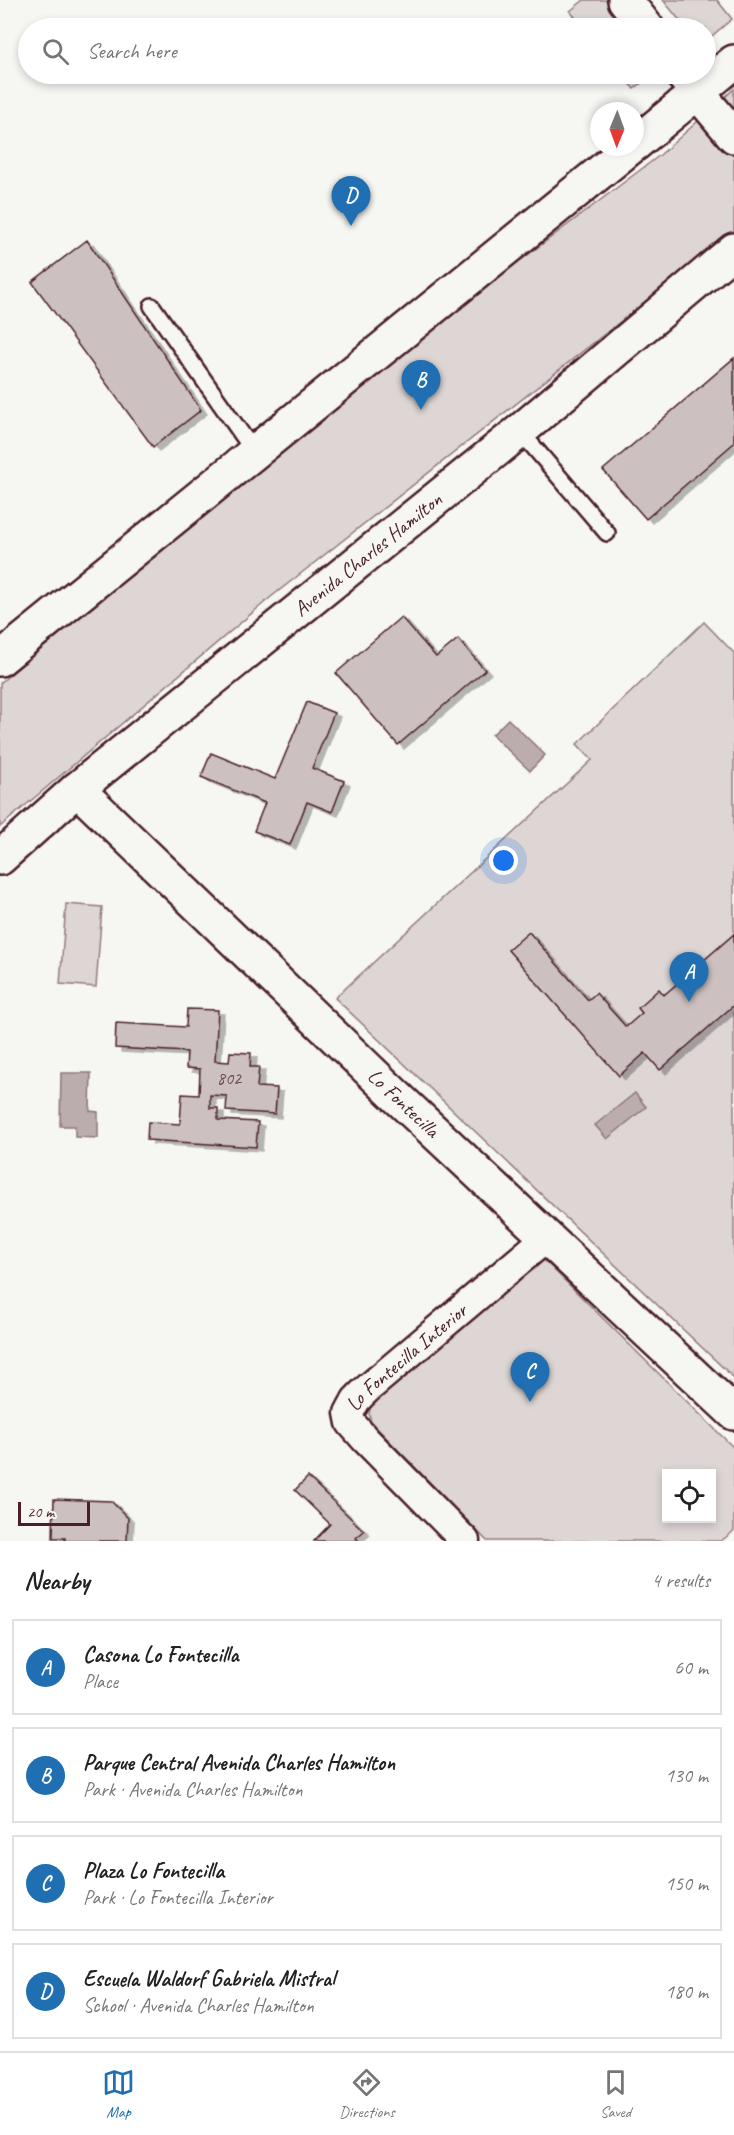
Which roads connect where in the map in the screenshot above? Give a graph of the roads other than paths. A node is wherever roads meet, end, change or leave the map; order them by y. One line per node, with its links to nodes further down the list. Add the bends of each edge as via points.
1 (625, 0): 2 (main road)
2 (639, 18)
3 (734, 62): 4 (main road)
4 (716, 71)
5 (689, 84): 7 (main road)
6 (691, 84): 8 (main road)
7 (644, 134)
8 (734, 136)
9 (620, 156): 13 (main road)
10 (734, 250): 12 (main road, Avenida Charles Hamilton)
11 (152, 306): 13 (lane)
12 (520, 431): 14 (lane); 16 (main road, Avenida Charles Hamilton)
13 (255, 453): 15 (main road)
14 (607, 533)
15 (0, 659)
16 (77, 789): 17 (main road, Avenida Charles Hamilton); 18 (main road, Lo Fontecilla)
17 (0, 858)
18 (546, 1238): 19 (main road, Lo Fontecilla); 20 (street, Lo Fontecilla Interior, via 366,1390 349,1413 351,1423 364,1439)
19 (734, 1413)
20 (465, 1541)

